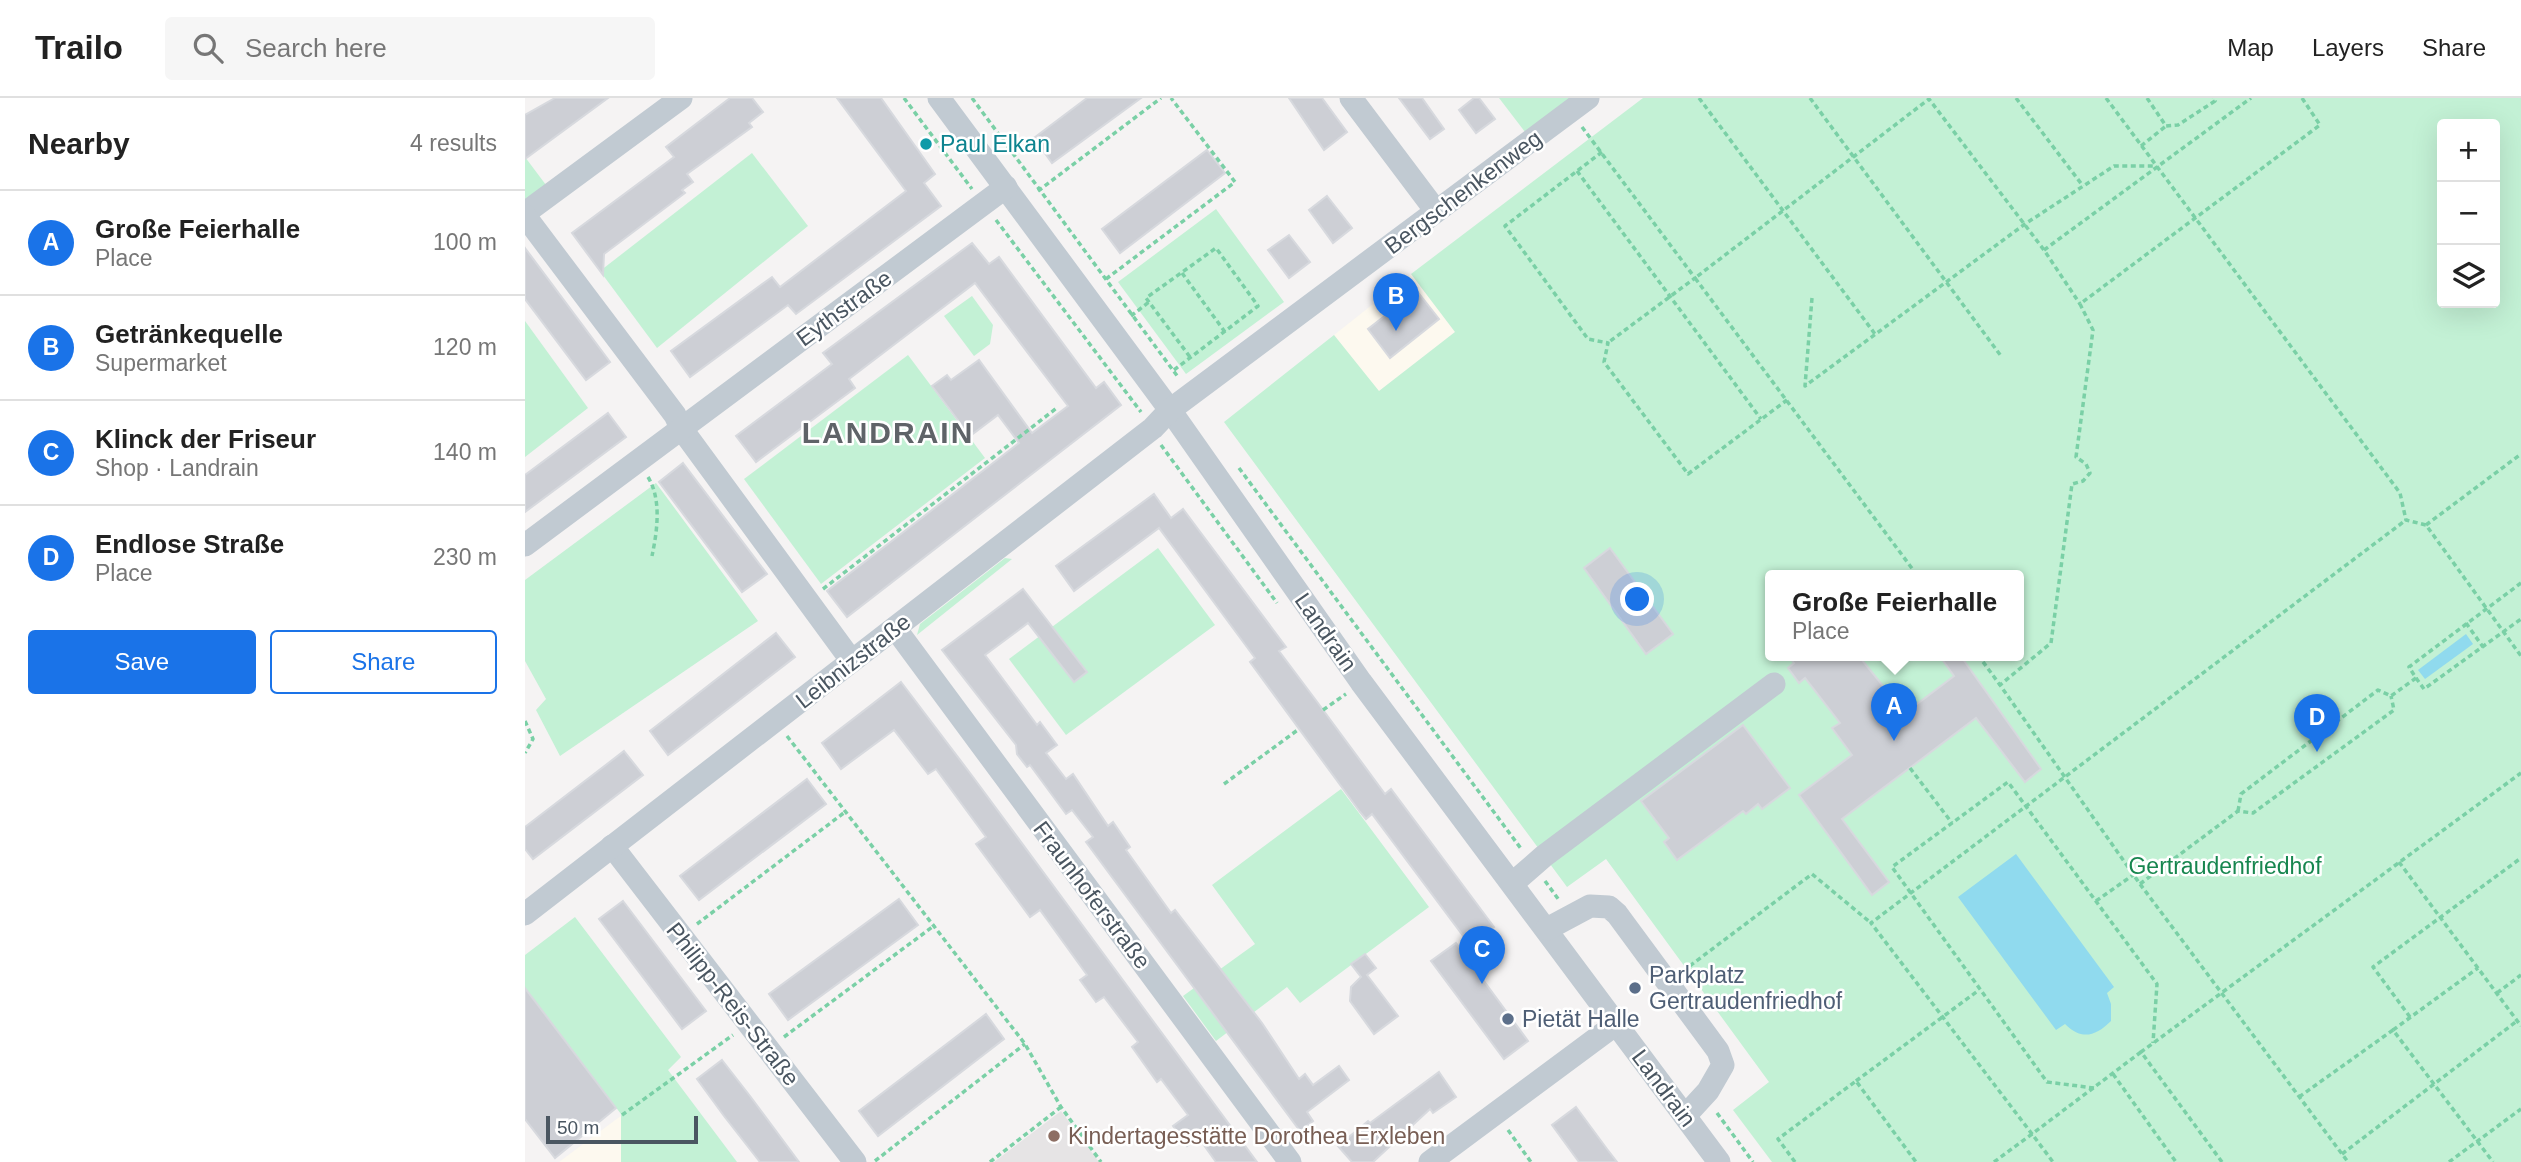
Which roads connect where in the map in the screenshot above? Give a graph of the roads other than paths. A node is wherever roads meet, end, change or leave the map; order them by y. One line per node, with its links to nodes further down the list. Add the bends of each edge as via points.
1 (681, 98): 7 (street)
2 (939, 98): 5 (street, Landrain)
3 (1351, 98): 6 (street)
4 (1579, 105): 6 (street, Bergschenkenweg)
5 (1013, 196): 8 (street, Landrain); 9 (street, Eythstraße)
6 (1436, 211): 8 (street, Bergschenkenweg)
7 (525, 214): 9 (street)
8 (1170, 410): 11 (street, Leibnizstraße, via 1153,428); 15 (street, Landrain, via 1361,682)
9 (681, 428): 10 (street, Eythstraße); 12 (street)
10 (525, 545)
11 (895, 628): 12 (street, Leibnizstraße); 21 (street, Fraunhoferstraße)
12 (852, 660): 14 (street, Leibnizstraße)
13 (1774, 684): 15 (street)
14 (612, 846): 16 (street, Leibnizstraße); 20 (street, Philipp-Reis-Straße)
15 (1513, 883): 17 (street, Landrain)
16 (528, 910)
17 (1547, 929): 18 (street, Landrain); 19 (street, via 1590,906 1609,906 1718,1051 1723,1065 1708,1091)
18 (1616, 1024): 19 (street, Landrain); 22 (street)
19 (1685, 1116): 23 (street, Landrain)
20 (855, 1162)
21 (1290, 1162)
22 (1430, 1162)
23 (1719, 1162)

